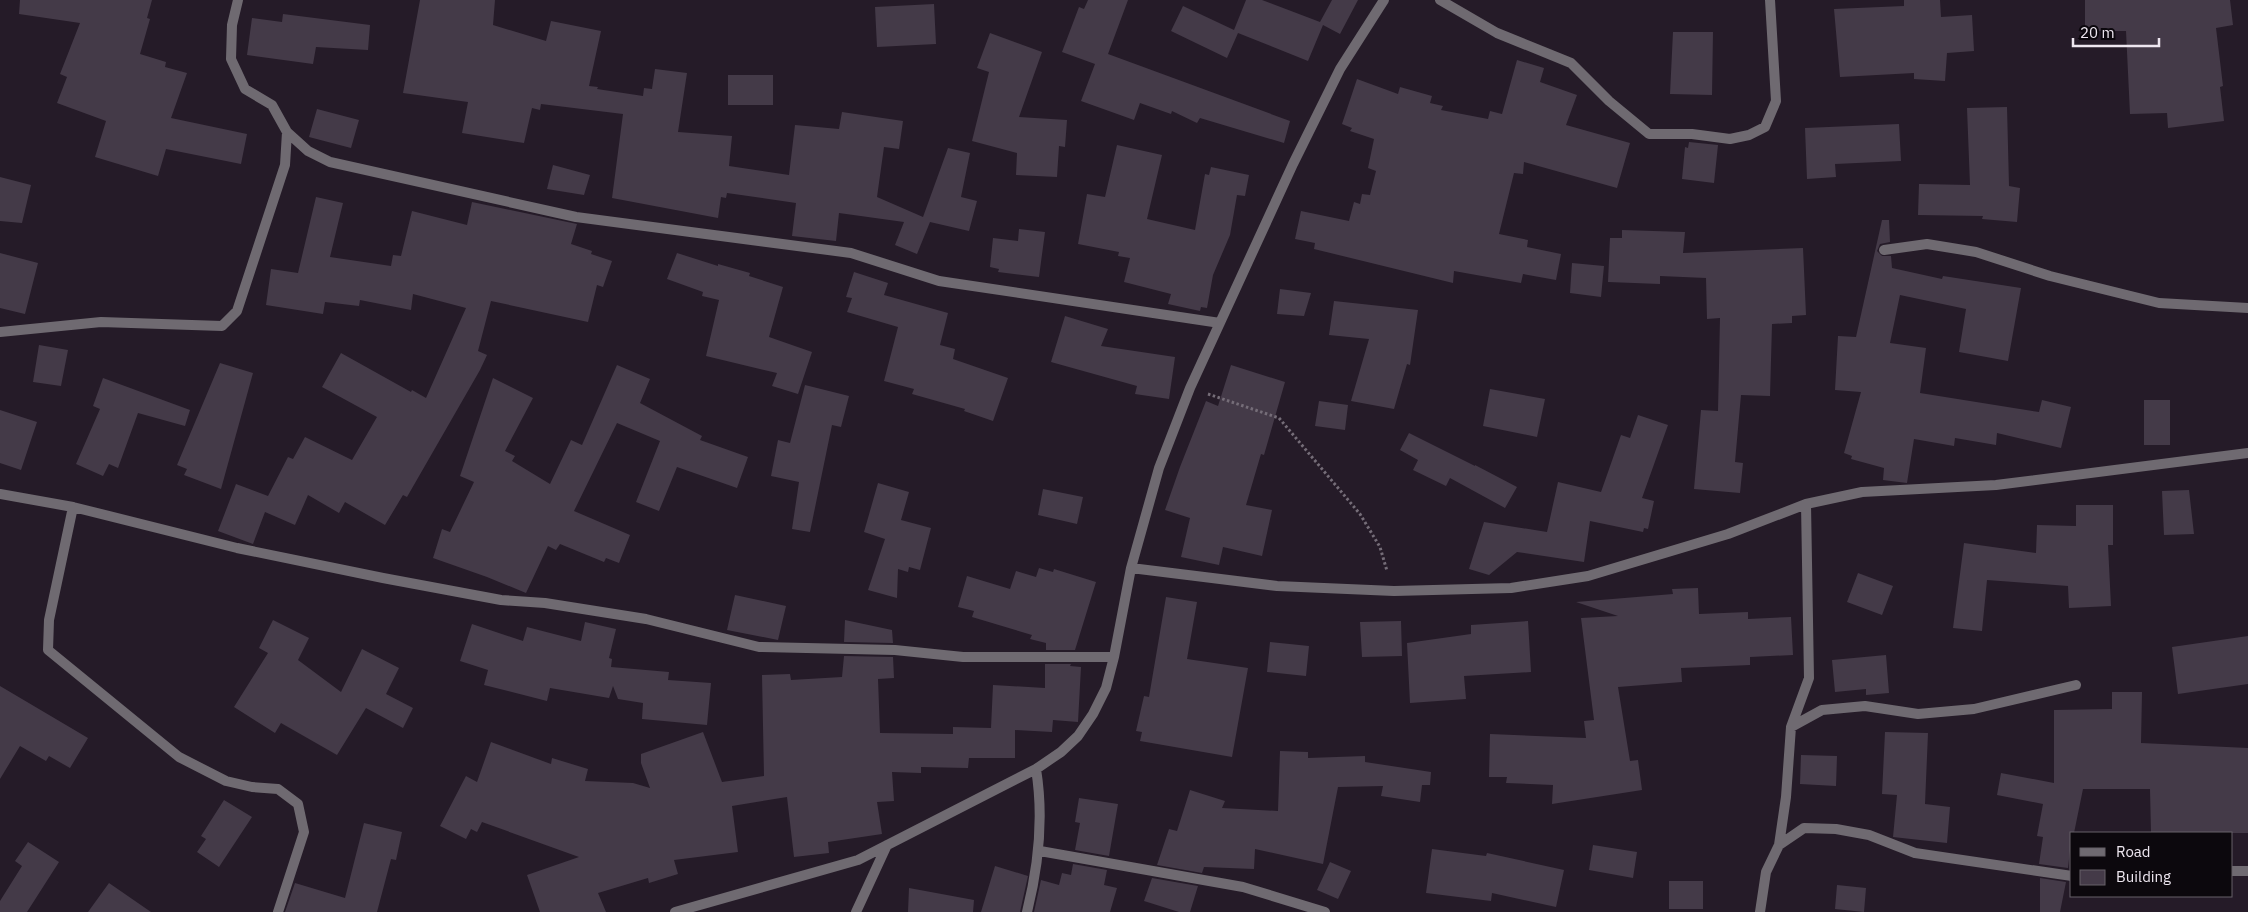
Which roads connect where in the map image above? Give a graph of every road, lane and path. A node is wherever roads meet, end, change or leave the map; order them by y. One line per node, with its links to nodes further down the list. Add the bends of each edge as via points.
1 (238, 0): 5 (street, via 232,24 231,60 246,89 272,105)
2 (1384, 0): 8 (street, via 1336,77)
3 (1440, 0): 4 (street, via 1498,33 1571,63 1609,101 1650,134 1730,138 1749,135 1765,126 1776,101)
4 (1770, 0)
5 (287, 132): 8 (street, via 308,152 330,162 576,217 851,253 939,281); 9 (street, via 285,165 238,312 222,326 101,322)
6 (1884, 250): 7 (street, via 1927,244 1968,251 2050,276 2159,303)
7 (2248, 308)
8 (1220, 323): 10 (street)
9 (0, 332)
10 (1190, 388): 15 (street, via 1159,468); 16 (path, via 1279,418 1360,514 1380,547)
11 (2248, 453): 13 (street, via 1996,485 1862,492)
12 (0, 494): 14 (street)
13 (1806, 504): 16 (street, via 1728,534 1588,576 1512,588); 19 (street, via 1809,678)
14 (73, 507): 17 (street, via 237,548 383,578 501,600 545,603 646,620 759,647 895,650 963,657); 27 (street, via 48,620 48,650 179,757 226,781 278,789 298,804 304,832)
15 (1131, 568): 16 (street, via 1277,586); 17 (street)
16 (1394, 591)
17 (1114, 657): 20 (street, via 1106,688 1078,736)
18 (2076, 685): 19 (street, via 1974,709 1918,714 1865,706 1822,710)
19 (1791, 727): 22 (street)
20 (1036, 769): 21 (street); 23 (street, via 1040,797)
21 (887, 845): 28 (street, via 849,863); 29 (street)
22 (1779, 845): 26 (street, via 1804,828 1836,829 1869,835 1915,853); 32 (street, via 1766,872)
23 (1040, 851): 30 (street); 31 (street, via 1244,887)
24 (2233, 871): 25 (street)
25 (2248, 871)
26 (2070, 876)
27 (278, 912)
28 (675, 912)
29 (856, 912)
30 (1027, 912)
31 (1325, 912)
32 (1760, 912)

